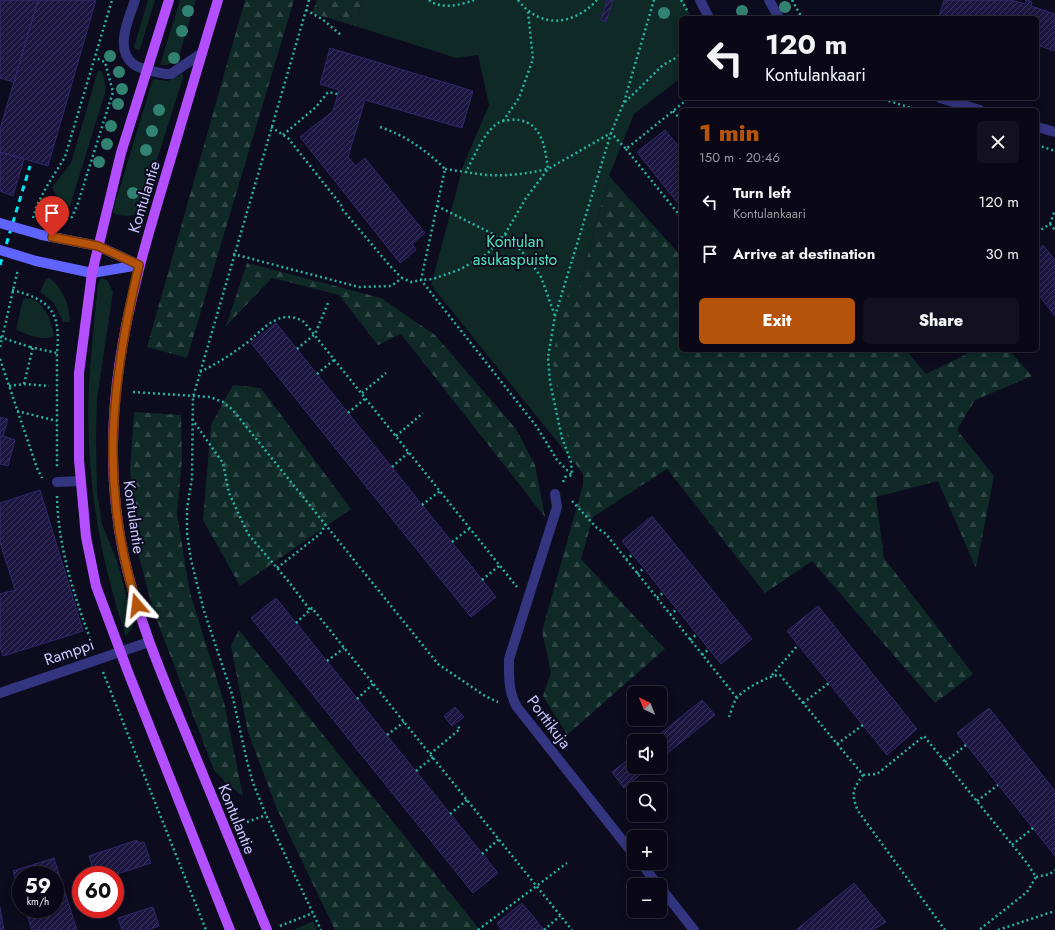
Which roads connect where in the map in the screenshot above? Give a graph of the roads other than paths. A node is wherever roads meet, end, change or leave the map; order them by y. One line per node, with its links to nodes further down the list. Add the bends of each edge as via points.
1 (135, 0): 9 (street, via 123,41 126,54 134,64)
2 (169, 0): 9 (main road, Kontulantie)
3 (218, 0): 8 (main road, Kontulantie)
4 (700, 0): 6 (street)
5 (769, 0): 7 (street)
6 (707, 16)
7 (778, 16)
8 (202, 53): 9 (street, via 171,74); 17 (main road, Kontulantie)
9 (147, 69): 15 (main road, Kontulantie, via 121,153)
10 (947, 100): 11 (street)
11 (973, 108)
12 (1039, 128): 13 (street)
13 (1055, 132)
14 (0, 223): 15 (main road, bridge)
15 (98, 246): 17 (main road); 18 (main road, Kontulantie)
16 (0, 250): 18 (main road, bridge)
17 (139, 265): 18 (main road); 22 (main road, Kontulantie, via 124,328 116,380 112,424 113,473 123,551)
18 (92, 273): 19 (main road, Kontulantie, via 80,373)
19 (80, 481): 20 (street); 23 (main road, Kontulantie, via 86,537 96,586)
20 (57, 482)
21 (555, 494): 25 (street, Porttikuja, via 556,507 509,659 508,680 512,697 518,707)
22 (149, 642): 23 (street, Ramppi); 30 (main road, Kontulantie)
23 (120, 652): 24 (street, Ramppi); 29 (main road, Kontulantie)
24 (0, 694)
25 (627, 846)
26 (646, 870): 27 (street)
27 (653, 878)
28 (667, 896): 31 (street)
29 (230, 930)
30 (267, 930)
31 (694, 930)

